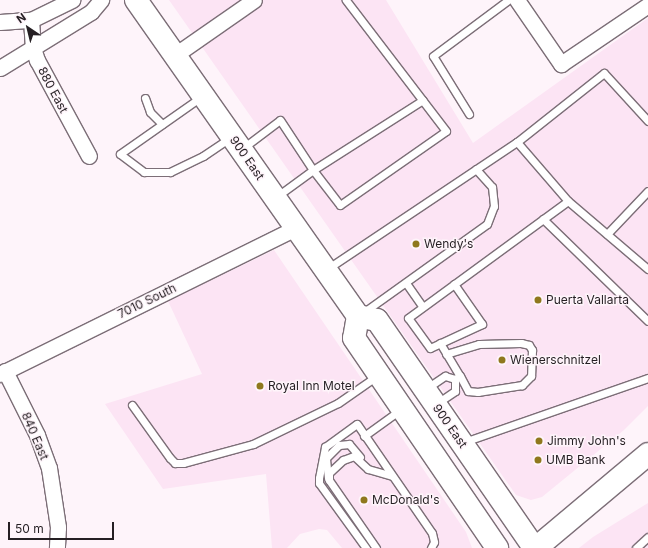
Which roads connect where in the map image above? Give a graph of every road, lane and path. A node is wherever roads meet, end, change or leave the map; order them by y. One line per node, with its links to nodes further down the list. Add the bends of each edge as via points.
1 (72, 0): 9 (street)
2 (101, 0): 11 (street, via 91,12)
3 (136, 0): 12 (main road, 900 East)
4 (254, 0): 12 (street)
5 (346, 0): 16 (lane)
6 (508, 0): 17 (lane, via 432,56)
7 (517, 0): 8 (street, via 561,64)
8 (643, 4)
9 (31, 20): 10 (street); 11 (street, 880 East)
10 (0, 22)
11 (33, 48): 13 (street); 22 (street, 880 East)
12 (175, 55): 14 (main road, 900 East)
13 (0, 68)
14 (203, 96): 19 (lane); 21 (main road, 900 East)
15 (145, 98): 19 (lane, via 150,112)
16 (424, 100): 24 (lane); 24 (lane, via 446,131 340,205)
17 (469, 114)
18 (648, 121): 20 (lane, via 604,73)
19 (162, 124): 21 (lane, via 120,154 144,172 170,172)
20 (517, 142): 23 (lane); 27 (lane)
21 (236, 143): 24 (lane, via 280,120); 26 (main road, 900 East)
22 (89, 156)
23 (476, 169): 32 (lane); 33 (lane, via 492,187 494,206 487,224)
24 (313, 170): 26 (lane)
25 (648, 191): 30 (lane)
26 (274, 198): 29 (main road, 900 East)
27 (568, 202): 28 (lane); 30 (lane)
28 (543, 219): 34 (lane); 37 (lane)
29 (295, 228): 32 (main road, 900 East); 40 (street, 7010 South)
30 (607, 234): 31 (lane)
31 (648, 269)
32 (325, 270): 36 (main road, 900 East)
33 (406, 283): 35 (lane); 36 (lane)
34 (454, 284): 35 (lane); 38 (lane, via 482,324)
35 (423, 307): 38 (lane, via 408,318 430,348)
36 (358, 316): 41 (main road, via 354,338); 44 (main road, 900 East, via 377,320)
37 (648, 321)
38 (440, 343): 39 (lane)
39 (446, 354): 42 (lane); 42 (lane, via 479,344 529,345 532,350 531,376 522,385 478,392 468,391)
40 (3, 373): 54 (street, 840 East, via 37,435 48,468 58,527)
41 (379, 375): 45 (lane, via 338,403 253,444 183,464 170,458); 46 (main road)
42 (457, 378): 44 (lane, via 445,376); 44 (lane, via 455,391)
43 (648, 378): 48 (lane)
44 (430, 397): 48 (main road, 900 East)
45 (132, 405)
46 (402, 409): 47 (lane); 58 (main road)
47 (364, 436): 51 (lane); 55 (lane, via 357,424 325,447 319,478)
48 (462, 443): 59 (main road, 900 East)
49 (648, 454): 59 (main road)
50 (368, 469): 51 (lane); 52 (lane, via 360,458 350,457 329,473); 52 (lane, via 345,442 332,450 326,458 325,469)
51 (392, 476): 57 (lane, via 433,535)
52 (329, 480): 56 (lane)
53 (648, 537): 60 (lane)
54 (57, 548)
55 (366, 548)
56 (376, 548)
57 (431, 548)
58 (497, 548)
59 (535, 548)
60 (636, 548)

